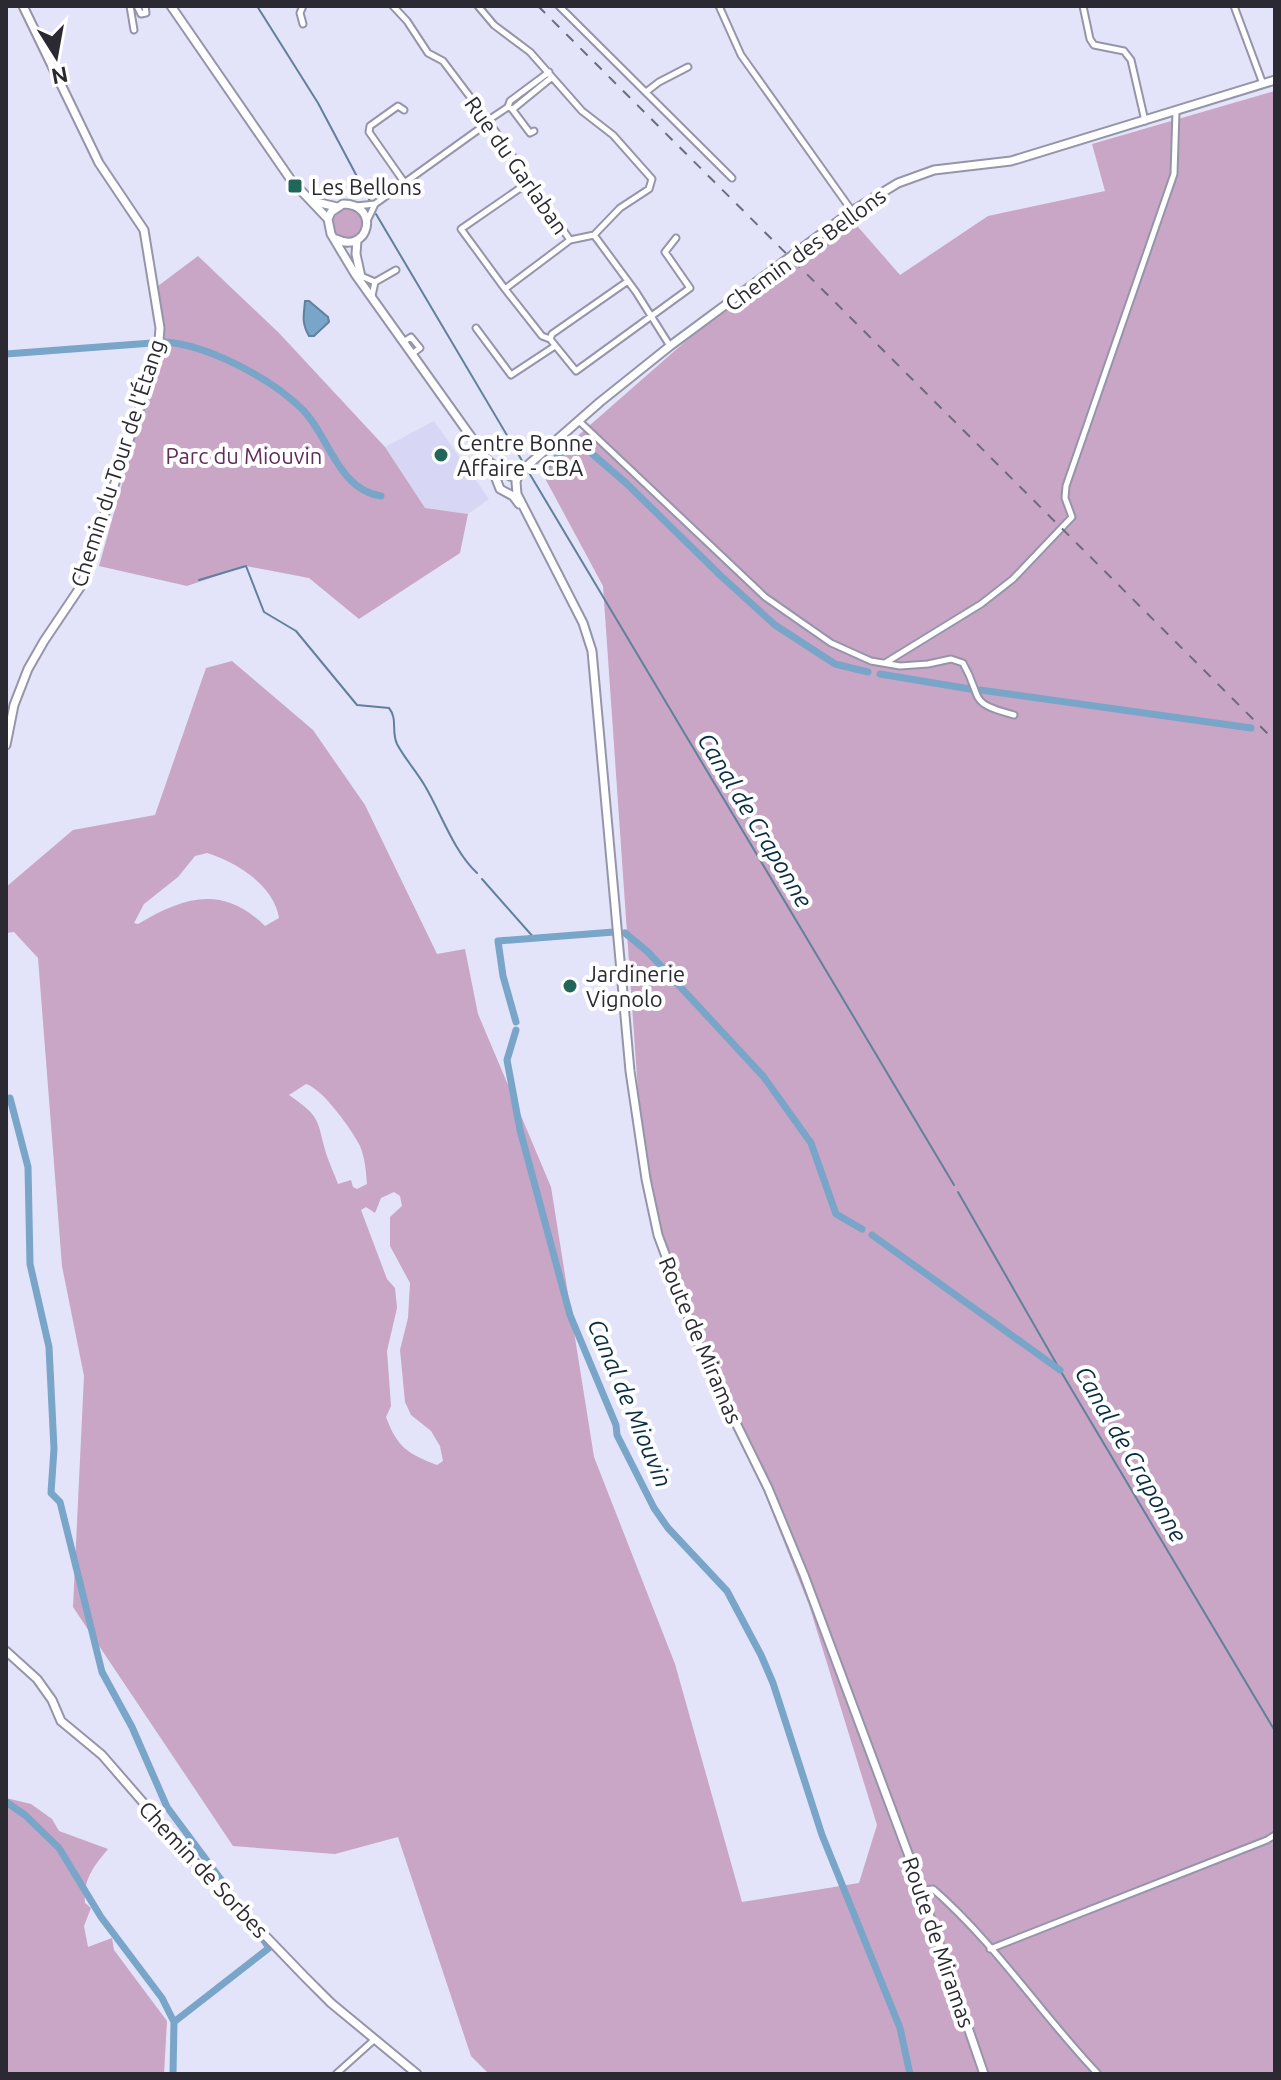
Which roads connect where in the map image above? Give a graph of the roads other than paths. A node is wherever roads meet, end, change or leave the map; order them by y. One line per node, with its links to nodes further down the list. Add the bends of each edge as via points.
1 (23, 6): 60 (main road, Chemin du Tour de l'Étang, via 99,163 144,230 160,328 158,352 81,586 28,669)
2 (130, 6): 14 (street)
3 (137, 6): 4 (street, via 144,14)
4 (145, 6)
5 (171, 6): 29 (main road)
6 (303, 6): 13 (street)
7 (393, 6): 23 (street, Rue du Garlaban)
8 (478, 6): 16 (street)
9 (559, 6): 19 (street)
10 (719, 6): 33 (street, via 741,55)
11 (1083, 6): 24 (street, via 1094,45 1124,51 1131,60)
12 (1234, 6): 18 (street)
13 (303, 24)
14 (134, 30)
15 (688, 67): 19 (street)
16 (550, 75): 20 (street, via 510,101); 36 (street, via 652,179 649,189 620,208)
17 (1275, 80): 18 (main road, Chemin des Bellons)
18 (1263, 84): 22 (main road, Chemin des Bellons)
19 (646, 92): 26 (street)
20 (510, 108): 23 (street); 25 (street, via 530,133)
21 (404, 110): 27 (street, via 398,106 369,132)
22 (1176, 111): 24 (main road, Chemin des Bellons); 58 (street, via 1174,174 1066,486 1072,517 1013,579 981,604)
23 (488, 121): 27 (street); 28 (street, Rue du Garlaban)
24 (1145, 121): 33 (main road, Chemin des Bellons, via 1011,161 918,175)
25 (534, 131)
26 (732, 178)
27 (404, 182): 30 (street)
28 (529, 182): 40 (street, Rue du Garlaban); 45 (street, via 461,229)
29 (311, 201): 32 (main road); 34 (main road)
30 (375, 204): 31 (street); 35 (street)
31 (356, 206): 32 (main road); 35 (main road)
32 (337, 207): 34 (main road)
33 (852, 211): 51 (main road, Chemin des Bellons)
34 (328, 219): 38 (main road)
35 (367, 222): 39 (main road)
36 (594, 235): 40 (street, Rue du Garlaban); 43 (street, Rue du Garlaban)
37 (676, 238): 47 (street, via 665,252 690,288)
38 (336, 239): 39 (main road); 42 (main road)
39 (357, 240): 42 (main road)
40 (570, 240): 45 (street)
41 (396, 270): 44 (street)
42 (361, 279): 44 (street); 46 (main road)
43 (628, 281): 47 (street, Rue du Garlaban); 49 (street)
44 (375, 282): 46 (street)
45 (505, 289): 49 (street)
46 (372, 297): 53 (main road)
47 (652, 316): 50 (street, via 576,371); 51 (street, Rue du Garlaban)
48 (476, 328): 50 (street, via 511,375)
49 (550, 339): 50 (street)
50 (555, 346)
51 (670, 346): 52 (main road, Chemin des Bellons)
52 (579, 421): 54 (main road, Chemin des Bellons); 58 (street, via 765,597 831,643)
53 (489, 462): 54 (main road); 55 (main road)
54 (514, 479): 55 (main road, via 502,478); 56 (main road); 57 (main road, Route de Miramas)
55 (499, 483): 56 (main road)
56 (507, 493): 57 (main road)
57 (524, 511): 63 (main road, Route de Miramas, via 583,623 592,651 630,1071 658,1235 712,1378 762,1475 804,1575)
58 (885, 663): 59 (street, via 963,663 984,707)
59 (1014, 715)
60 (6, 745)
61 (6, 1651): 65 (main road, Chemin de Sorbes, via 37,1679 61,1721 102,1755 210,1878 331,2003)
62 (1275, 1835): 64 (street)
63 (922, 1890): 64 (street, via 933,1889); 68 (main road, Route de Miramas)
64 (990, 1949): 69 (street)
65 (375, 2039): 66 (street); 67 (main road, Chemin de Sorbes)
66 (336, 2074)
67 (417, 2074)
68 (984, 2074)
69 (1098, 2074)

